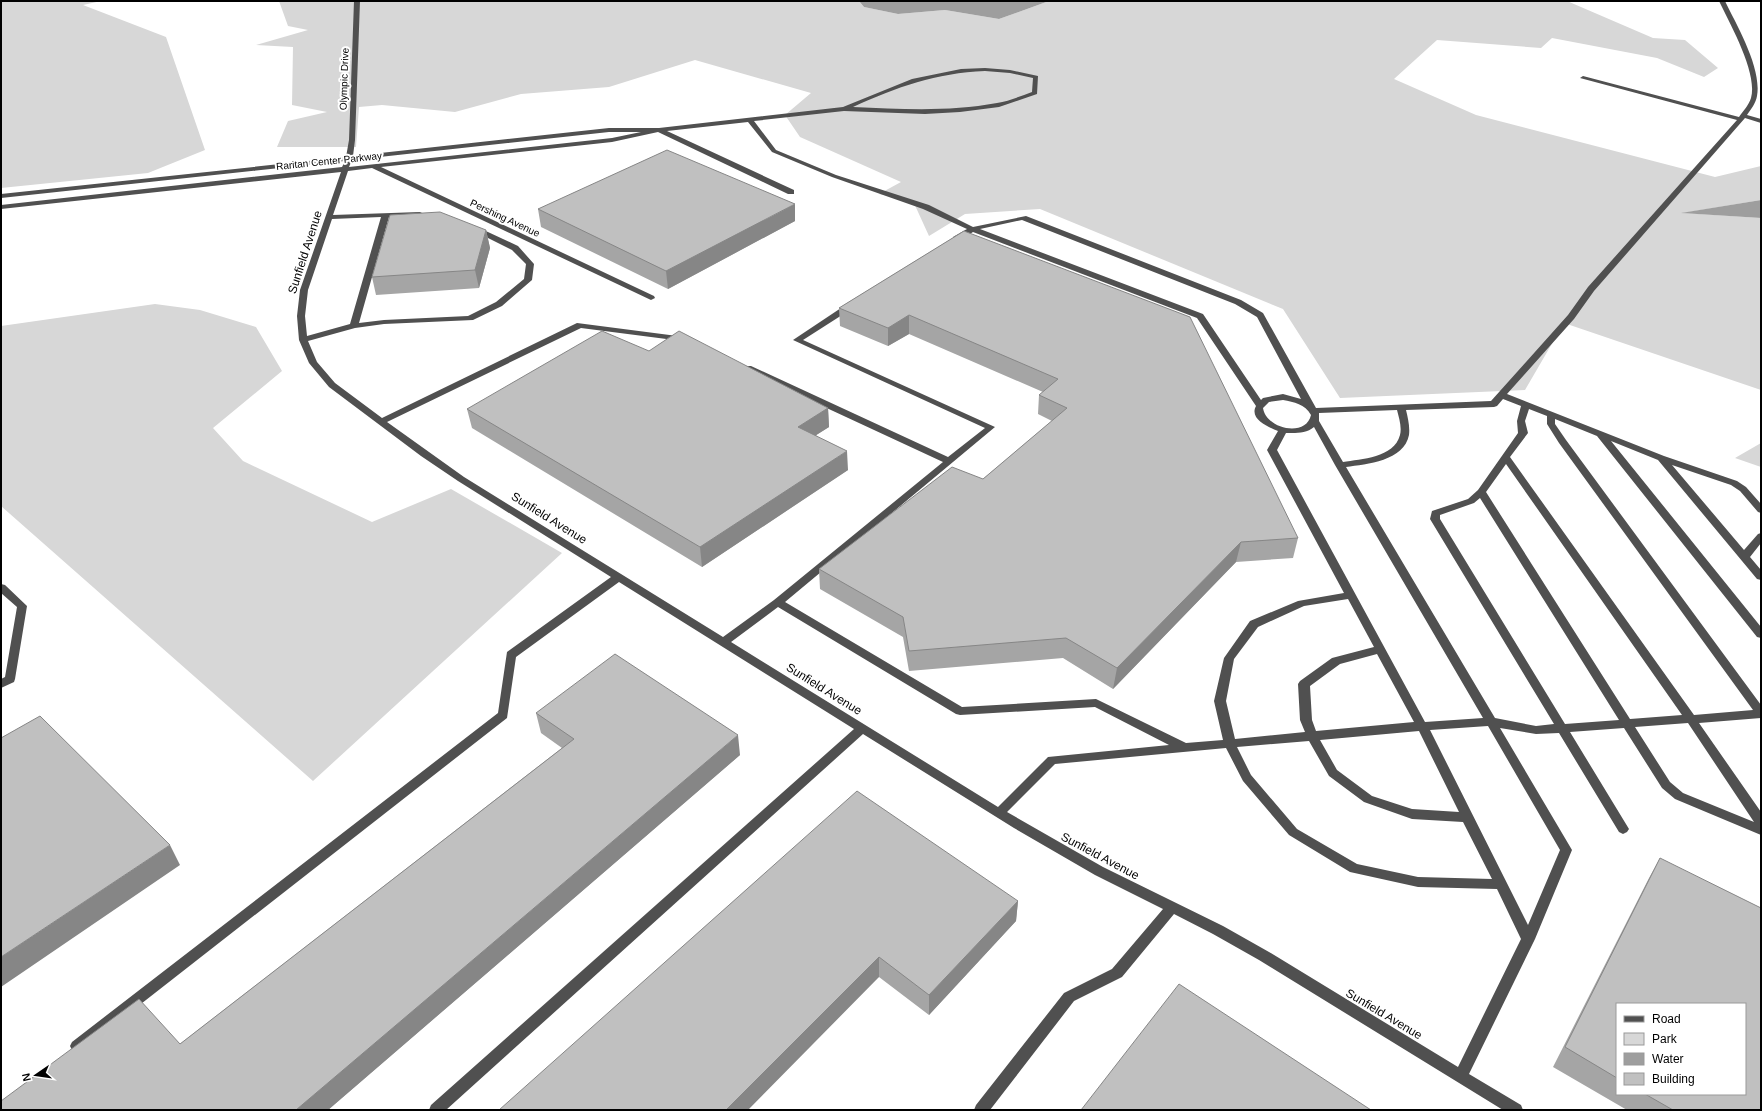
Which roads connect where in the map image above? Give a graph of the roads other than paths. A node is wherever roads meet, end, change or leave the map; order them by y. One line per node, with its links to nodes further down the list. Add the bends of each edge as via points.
1 (357, 1): 9 (street, Olympic Drive, via 352,140)
2 (1722, 1): 5 (street, via 1752,67 1755,83 1754,97)
3 (1583, 78): 5 (street)
4 (844, 108): 4 (street, via 925,112 999,105 1035,93 1036,77 988,69 944,72 911,80); 6 (street, Raritan Center Parkway)
5 (1742, 118): 7 (street); 26 (street)
6 (749, 119): 8 (street, Raritan Center Parkway); 18 (street, via 774,151 834,176 926,207)
7 (1761, 121)
8 (659, 130): 9 (street, Raritan Center Parkway, via 608,130); 10 (street, Raritan Center Parkway, via 612,140); 11 (street)
9 (348, 164): 10 (street, Pershing Avenue); 10 (street, Raritan Center Parkway); 12 (street, Raritan Center Parkway); 13 (street, Raritan Center Parkway); 16 (street, Sunfield Avenue)
10 (372, 166): 20 (street, Pershing Avenue)
11 (791, 192)
12 (1, 196)
13 (1, 208)
14 (386, 214): 15 (street); 16 (street); 22 (street)
15 (429, 214)
16 (330, 217): 23 (street, Sunfield Avenue, via 304,290 301,316)
17 (468, 225): 22 (street, via 515,248 530,264 528,280 499,304 470,318)
18 (972, 229): 19 (street); 27 (street, via 1200,316); 30 (street, via 1023,218 1238,302 1260,315)
19 (952, 242)
20 (651, 298)
21 (858, 301): 37 (street, via 797,340 991,427)
22 (354, 326): 23 (street)
23 (303, 340): 32 (street, Sunfield Avenue, via 313,363 332,385)
24 (690, 342): 32 (street, via 580,325)
25 (740, 364): 37 (street)
26 (1502, 395): 28 (street); 29 (street, via 1494,404)
27 (1260, 405): 30 (street, via 1266,400 1291,398); 33 (street, via 1261,418)
28 (1526, 405): 31 (street); 35 (street, via 1521,421 1524,433)
29 (1401, 408): 30 (street); 38 (street, via 1404,439 1391,454 1370,461)
30 (1313, 413): 33 (street, via 1310,427 1302,430); 38 (street)
31 (1552, 415): 34 (street); 52 (street, via 1551,424 1562,441)
32 (381, 422): 43 (street, Sunfield Avenue, via 461,479)
33 (1283, 430): 46 (street, via 1272,450)
34 (1601, 435): 36 (street); 48 (street)
35 (1506, 458): 39 (street); 53 (street)
36 (1662, 458): 40 (street, via 1734,483 1743,489); 42 (street)
37 (949, 461): 47 (street)
38 (1340, 465): 54 (street)
39 (1481, 492): 55 (street); 58 (street, via 1471,501 1435,513 1435,519)
40 (1761, 510)
41 (1761, 536): 42 (street)
42 (1744, 557): 44 (street)
43 (618, 577): 49 (street, Sunfield Avenue); 70 (street, via 511,655 503,715)
44 (1761, 577)
45 (1, 587): 51 (street, via 22,606 10,679)
46 (1351, 595): 50 (street); 60 (street, via 1302,603 1254,624 1229,658 1220,701)
47 (778, 602): 49 (street); 61 (street, via 960,711 1096,703)
48 (1761, 634)
49 (724, 642): 57 (street, Sunfield Avenue)
50 (1380, 649): 56 (street); 59 (street, via 1336,661 1304,684 1306,720)
51 (1, 684)
52 (1761, 714): 53 (street)
53 (1691, 719): 55 (street); 64 (street)
54 (1491, 722): 56 (street); 58 (street, via 1536,730); 69 (street, via 1566,850)
55 (1628, 723): 58 (street); 66 (street, via 1666,785 1679,796)
56 (1422, 726): 59 (street); 63 (street)
57 (862, 728): 62 (street, Sunfield Avenue); 72 (street)
58 (1561, 728): 65 (street)
59 (1312, 736): 60 (street); 63 (street, via 1334,773 1368,799 1412,814)
60 (1230, 744): 61 (street); 67 (street, via 1247,778 1293,832 1354,868 1418,882)
61 (1185, 748): 62 (street, via 1052,760)
62 (999, 813): 68 (street, Sunfield Avenue, via 1099,872)
63 (1467, 817): 67 (street)
64 (1761, 822)
65 (1623, 829)
66 (1761, 830)
67 (1501, 884): 69 (street)
68 (1173, 907): 71 (street, Sunfield Avenue, via 1264,956); 73 (street, via 1117,973 1069,997)
69 (1528, 939): 71 (street)
70 (70, 1051)
71 (1461, 1076): 74 (street, Sunfield Avenue)
72 (436, 1110)
73 (981, 1110)
74 (1516, 1110)

